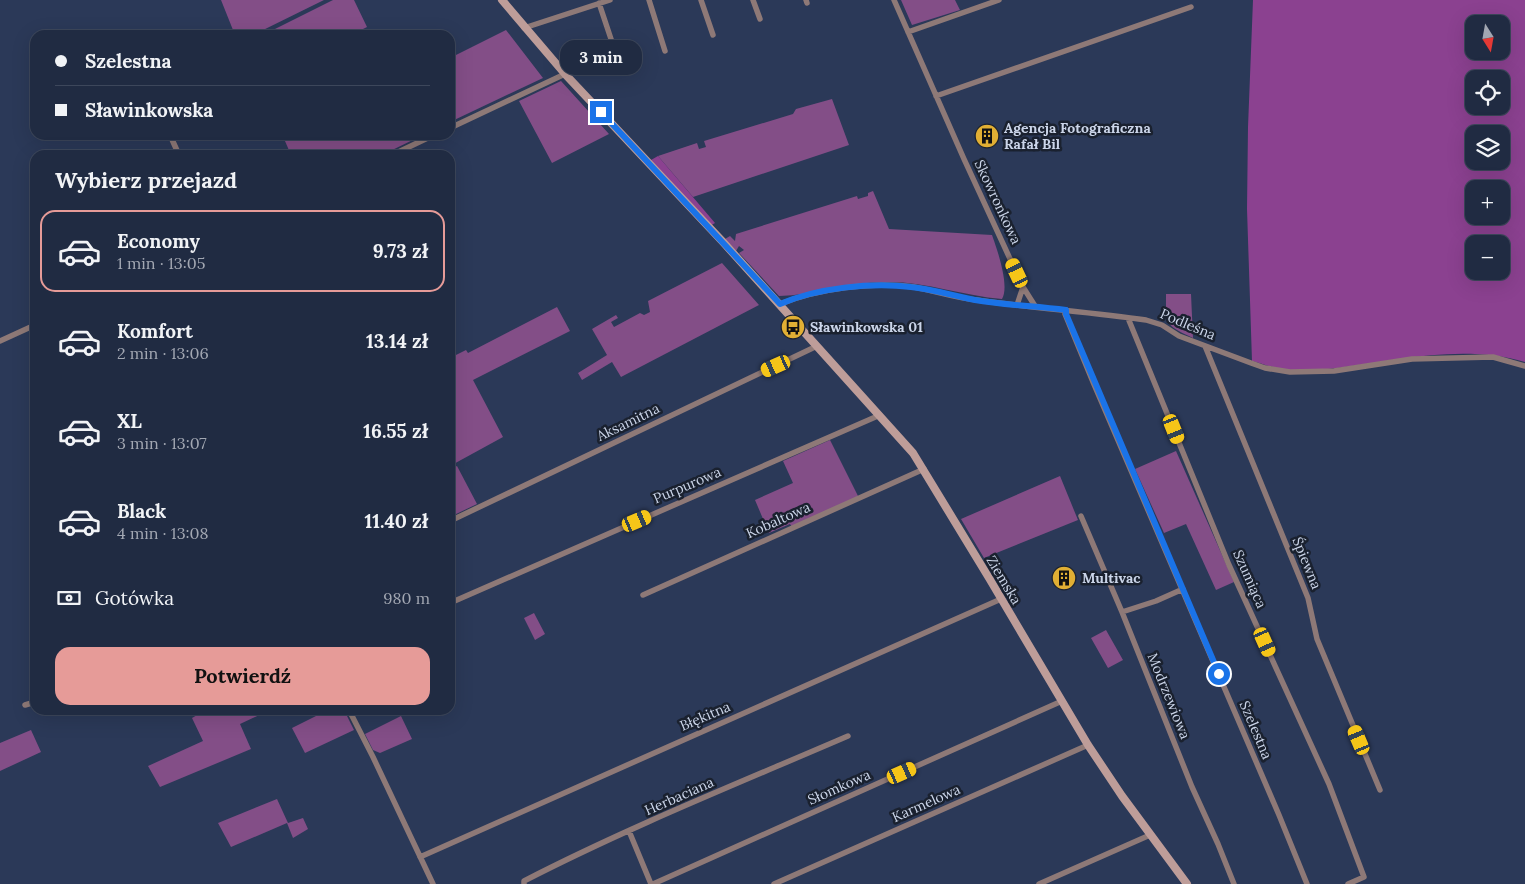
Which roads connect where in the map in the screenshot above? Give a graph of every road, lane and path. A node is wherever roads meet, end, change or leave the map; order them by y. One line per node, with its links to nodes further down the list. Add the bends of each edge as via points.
1 (502, 0): 11 (street, Ziemska)
2 (610, 0): 8 (street)
3 (649, 0): 14 (street)
4 (701, 0): 13 (street)
5 (754, 0): 10 (street)
6 (894, 0): 12 (street, Skowronkowa)
7 (999, 0): 12 (street)
8 (599, 3): 11 (street); 15 (street)
9 (1191, 8): 17 (street)
10 (760, 20)
11 (524, 28): 16 (street, Ziemska)
12 (908, 32): 17 (street, Skowronkowa)
13 (712, 35)
14 (665, 51)
15 (620, 66)
16 (565, 74): 18 (street); 22 (street, Ziemska)
17 (936, 96): 21 (street, Skowronkowa)
18 (455, 126)
19 (424, 140): 20 (street)
20 (402, 150)
21 (1023, 287): 23 (street); 24 (street, Skowronkowa)
22 (780, 304): 23 (street, Podleśna, via 823,292 891,286); 29 (street, Ziemska)
23 (1017, 305): 24 (street, Podleśna)
24 (1035, 306): 25 (street, Podleśna)
25 (1066, 310): 26 (street, Podleśna); 36 (street, Szelestna, via 1093,382)
26 (1128, 318): 30 (street, Podleśna, via 1162,325); 59 (street, Szumiąca, via 1229,565 1328,784 1364,877)
27 (30, 327): 28 (street)
28 (0, 341)
29 (817, 346): 32 (street, Ziemska); 35 (street, Aksamitna)
30 (1205, 346): 31 (street, Podleśna, via 1264,368 1290,372 1334,371 1412,359 1493,357); 47 (street, Śpiewna, via 1308,598 1317,639)
31 (1525, 366)
32 (880, 415): 33 (street, Ziemska); 39 (street, Purpurowa)
33 (924, 469): 37 (street, Kobaltowa); 38 (street, Ziemska)
34 (1081, 516): 40 (street, Modrzewiowa)
35 (455, 519)
36 (1183, 589): 40 (street); 58 (street, Szelestna)
37 (643, 594)
38 (1001, 599): 41 (street, Ziemska); 50 (street, Błękitna)
39 (455, 601)
40 (1122, 612): 57 (street, Modrzewiowa)
41 (1062, 701): 46 (street, Ziemska); 53 (street, Słomkowa)
42 (30, 704): 43 (street)
43 (25, 705)
44 (352, 715): 50 (street)
45 (848, 736): 48 (street, Herbaciana)
46 (1088, 745): 49 (street, Ziemska); 54 (street, Karmelowa)
47 (1380, 790)
48 (629, 832): 52 (street, Herbaciana, via 553,866 524,881); 53 (street)
49 (1150, 835): 55 (street); 56 (street, Ziemska)
50 (420, 857): 51 (street)
51 (433, 884)
52 (524, 884)
53 (652, 884)
54 (774, 884)
55 (1039, 884)
56 (1187, 884)
57 (1234, 884)
58 (1307, 884)
59 (1348, 884)

